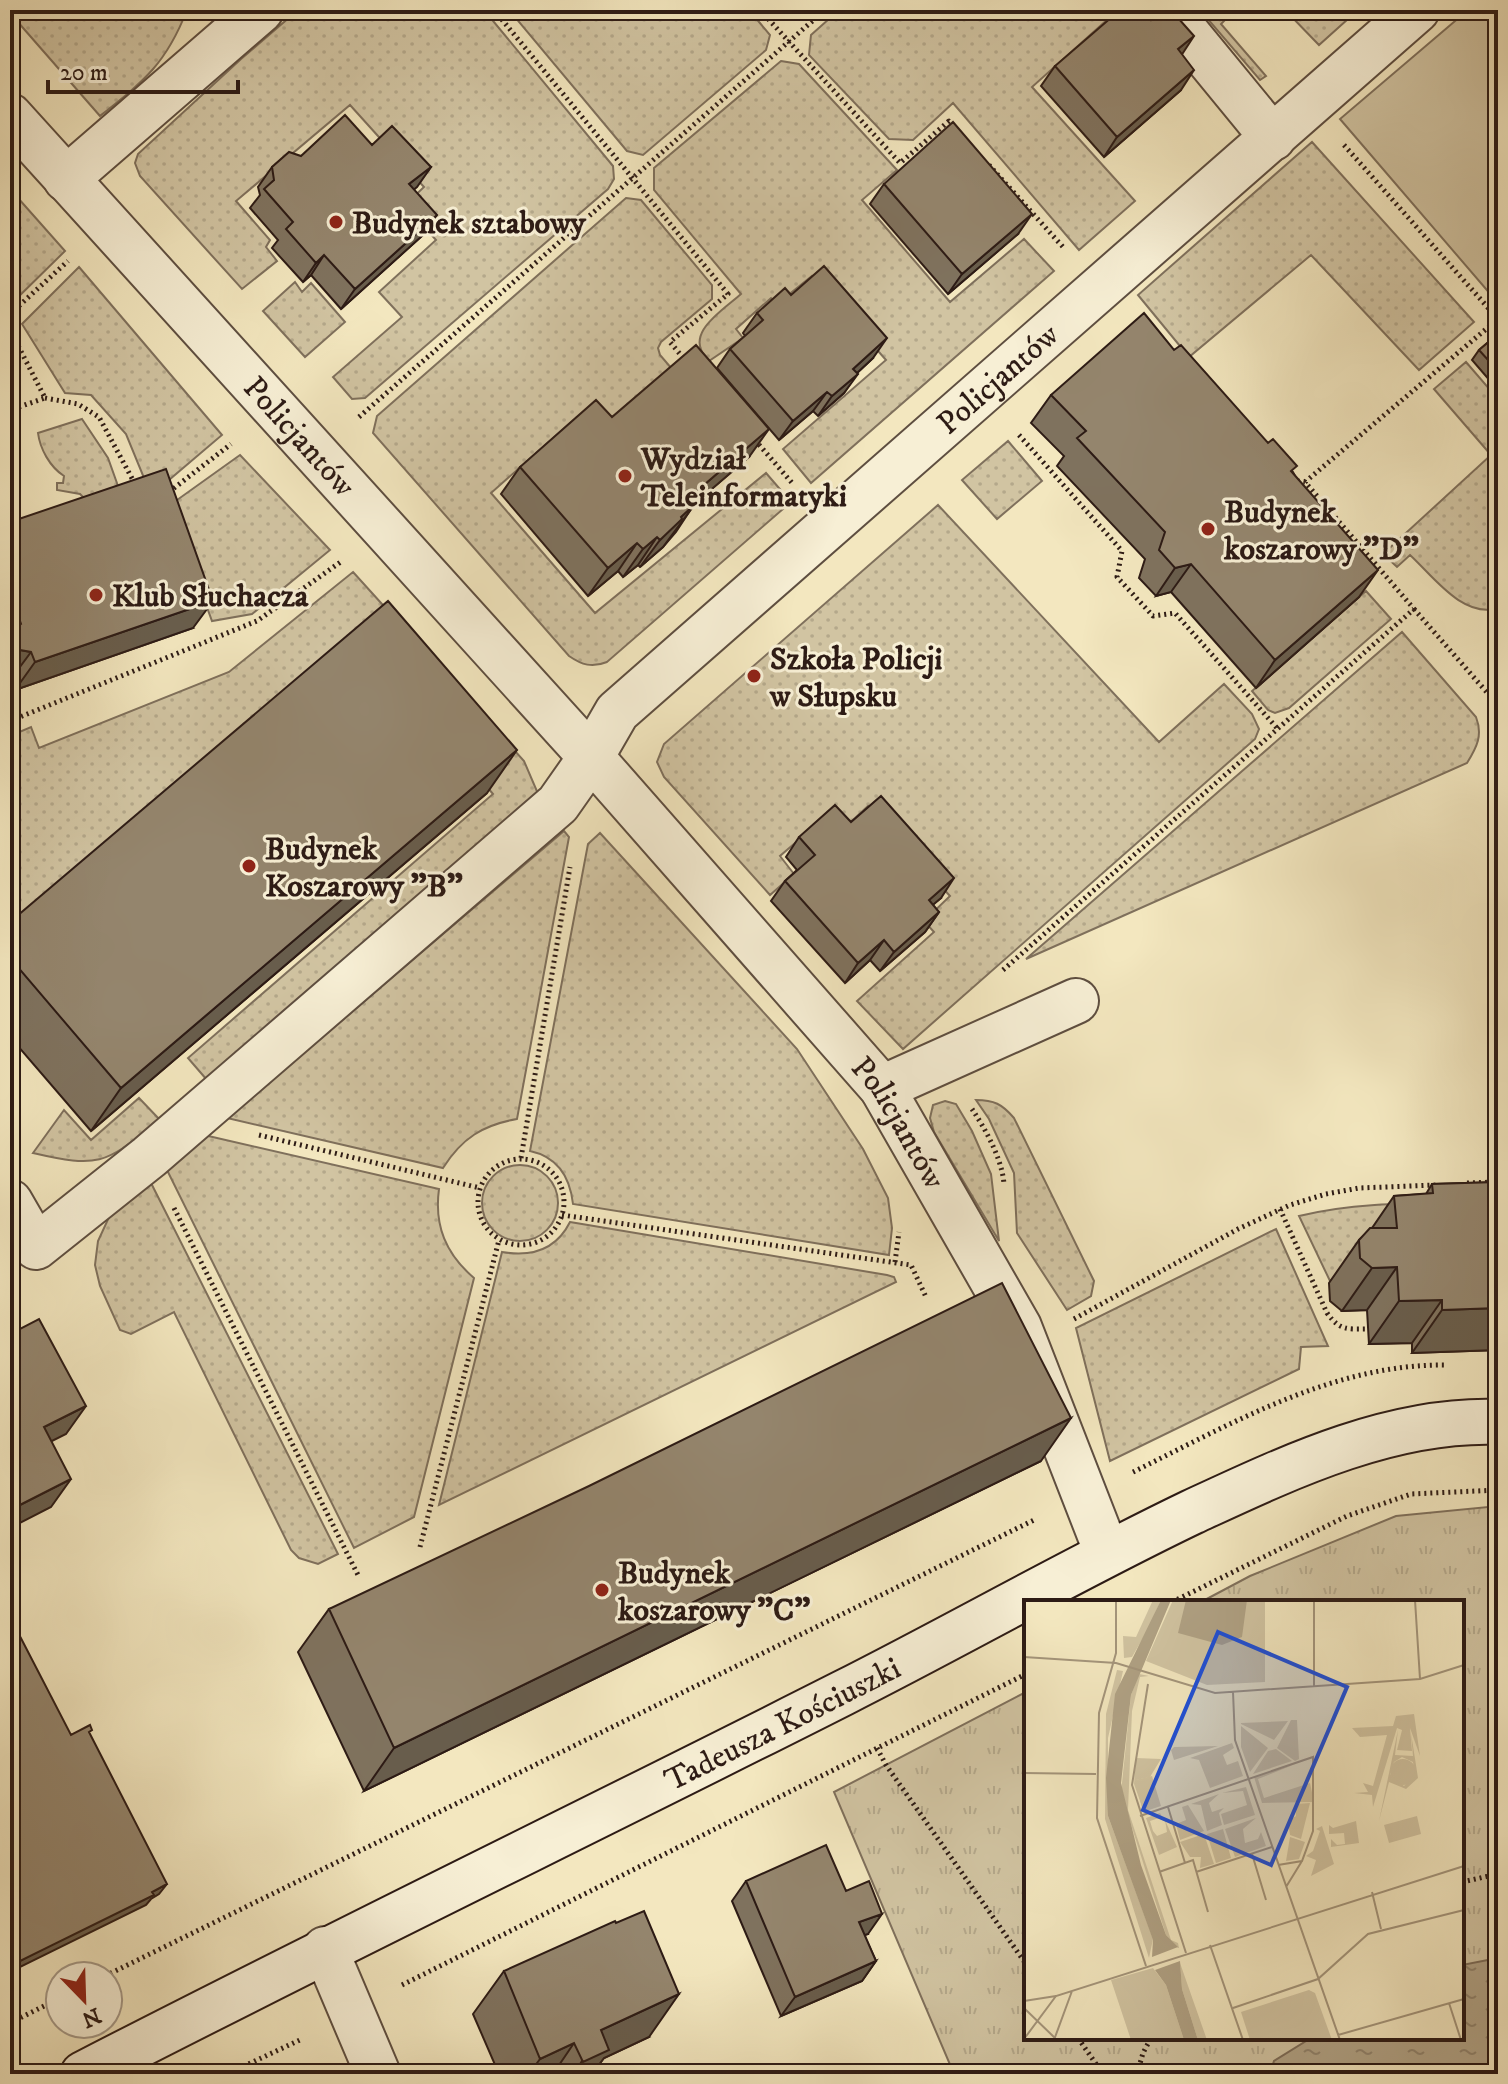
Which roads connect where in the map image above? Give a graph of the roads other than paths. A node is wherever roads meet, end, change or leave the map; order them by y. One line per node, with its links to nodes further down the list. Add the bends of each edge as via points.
1 (1168, 10): 5 (street)
2 (1417, 10): 5 (street, Policjantów)
3 (243, 16): 6 (street)
4 (10, 116): 6 (street, Policjantów)
5 (1273, 138): 7 (street, Policjantów, via 617,712)
6 (66, 179): 7 (street, Policjantów)
7 (591, 757): 9 (street, Policjantów); 10 (street, via 558,804 149,1157 36,1247)
8 (1076, 1001): 9 (street)
9 (882, 1088): 12 (street, Policjantów, via 1019,1327)
10 (10, 1202)
11 (1498, 1422): 12 (street, Tadeusza Kościuszki, via 1463,1421 1368,1440 1282,1470)
12 (1107, 1553): 13 (street, Tadeusza Kościuszki, via 845,1692)
13 (325, 1949): 14 (street, Tadeusza Kościuszki); 15 (street)
14 (83, 2074)
15 (378, 2074)

